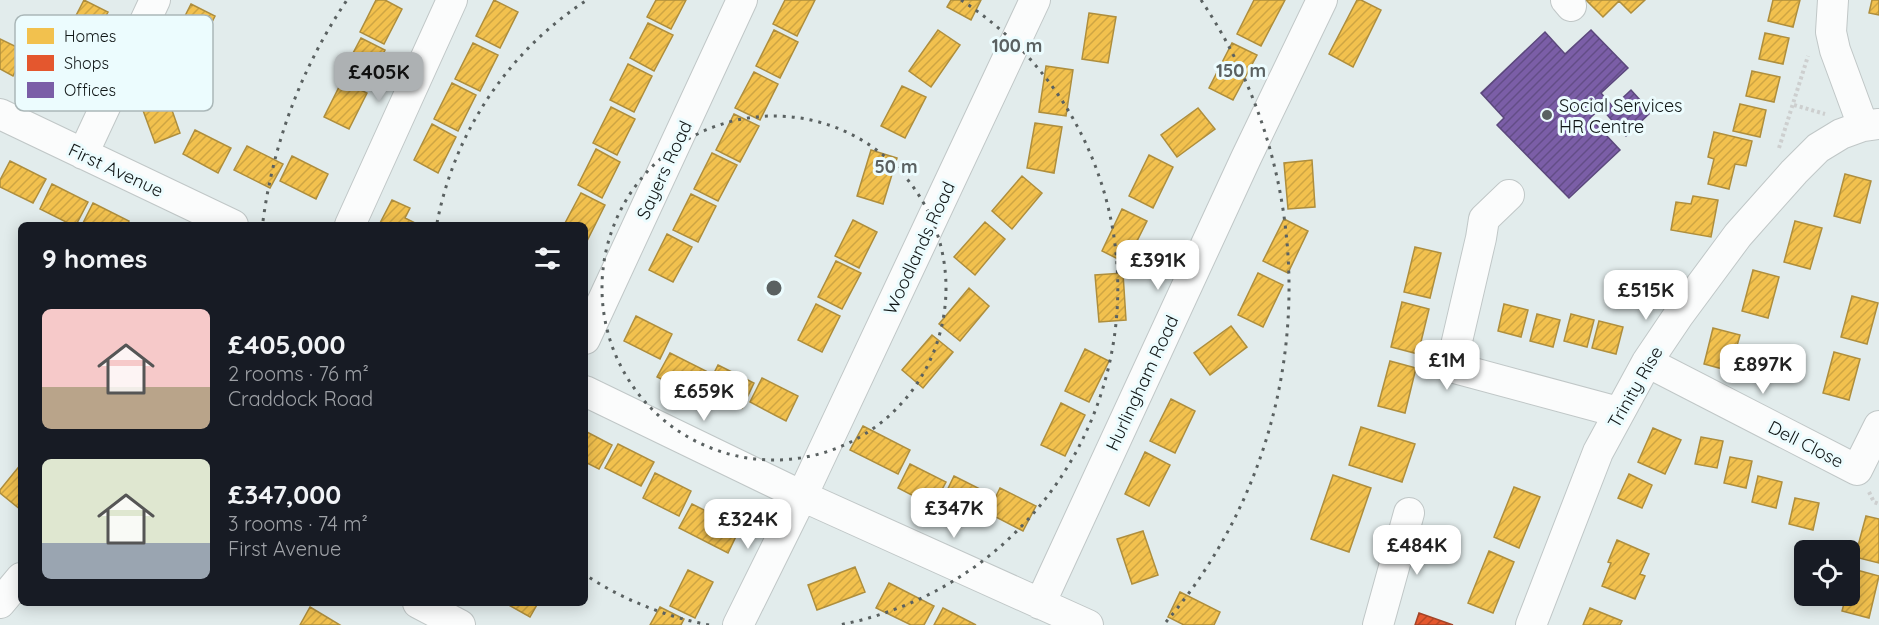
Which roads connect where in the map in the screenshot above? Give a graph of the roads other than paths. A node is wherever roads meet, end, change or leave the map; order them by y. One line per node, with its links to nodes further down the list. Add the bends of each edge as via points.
1 (155, 0): 7 (street)
2 (452, 0): 14 (street)
3 (742, 0): 15 (street, Sayers Road)
4 (1035, 0): 20 (street, Woodlands Road)
5 (1322, 0): 24 (street, Hurlingham Road)
6 (1833, 0): 10 (street, via 1831,32 1835,51)
7 (148, 15)
8 (103, 111): 11 (street)
9 (0, 114): 11 (street, First Avenue)
10 (1871, 125): 16 (street, Trinity Rise, via 1841,134 1818,148 1794,172 1738,235)
11 (83, 154): 13 (street, First Avenue)
12 (1509, 195): 18 (street, via 1484,219 1451,367)
13 (227, 222)
14 (351, 222)
15 (588, 333)
16 (1647, 362): 18 (street, Trinity Rise); 19 (street, Dell Close, via 1857,470)
17 (588, 392): 20 (street)
18 (1618, 412): 30 (street, Trinity Rise, via 1585,483)
19 (1879, 426)
20 (802, 496): 24 (street); 27 (street, Woodlands Road)
21 (1409, 513): 29 (street)
22 (18, 582): 23 (street)
23 (0, 603)
24 (1041, 604): 28 (street)
25 (424, 606): 26 (street)
26 (460, 625)
27 (738, 625)
28 (1088, 625)
29 (1378, 625)
30 (1532, 625)

